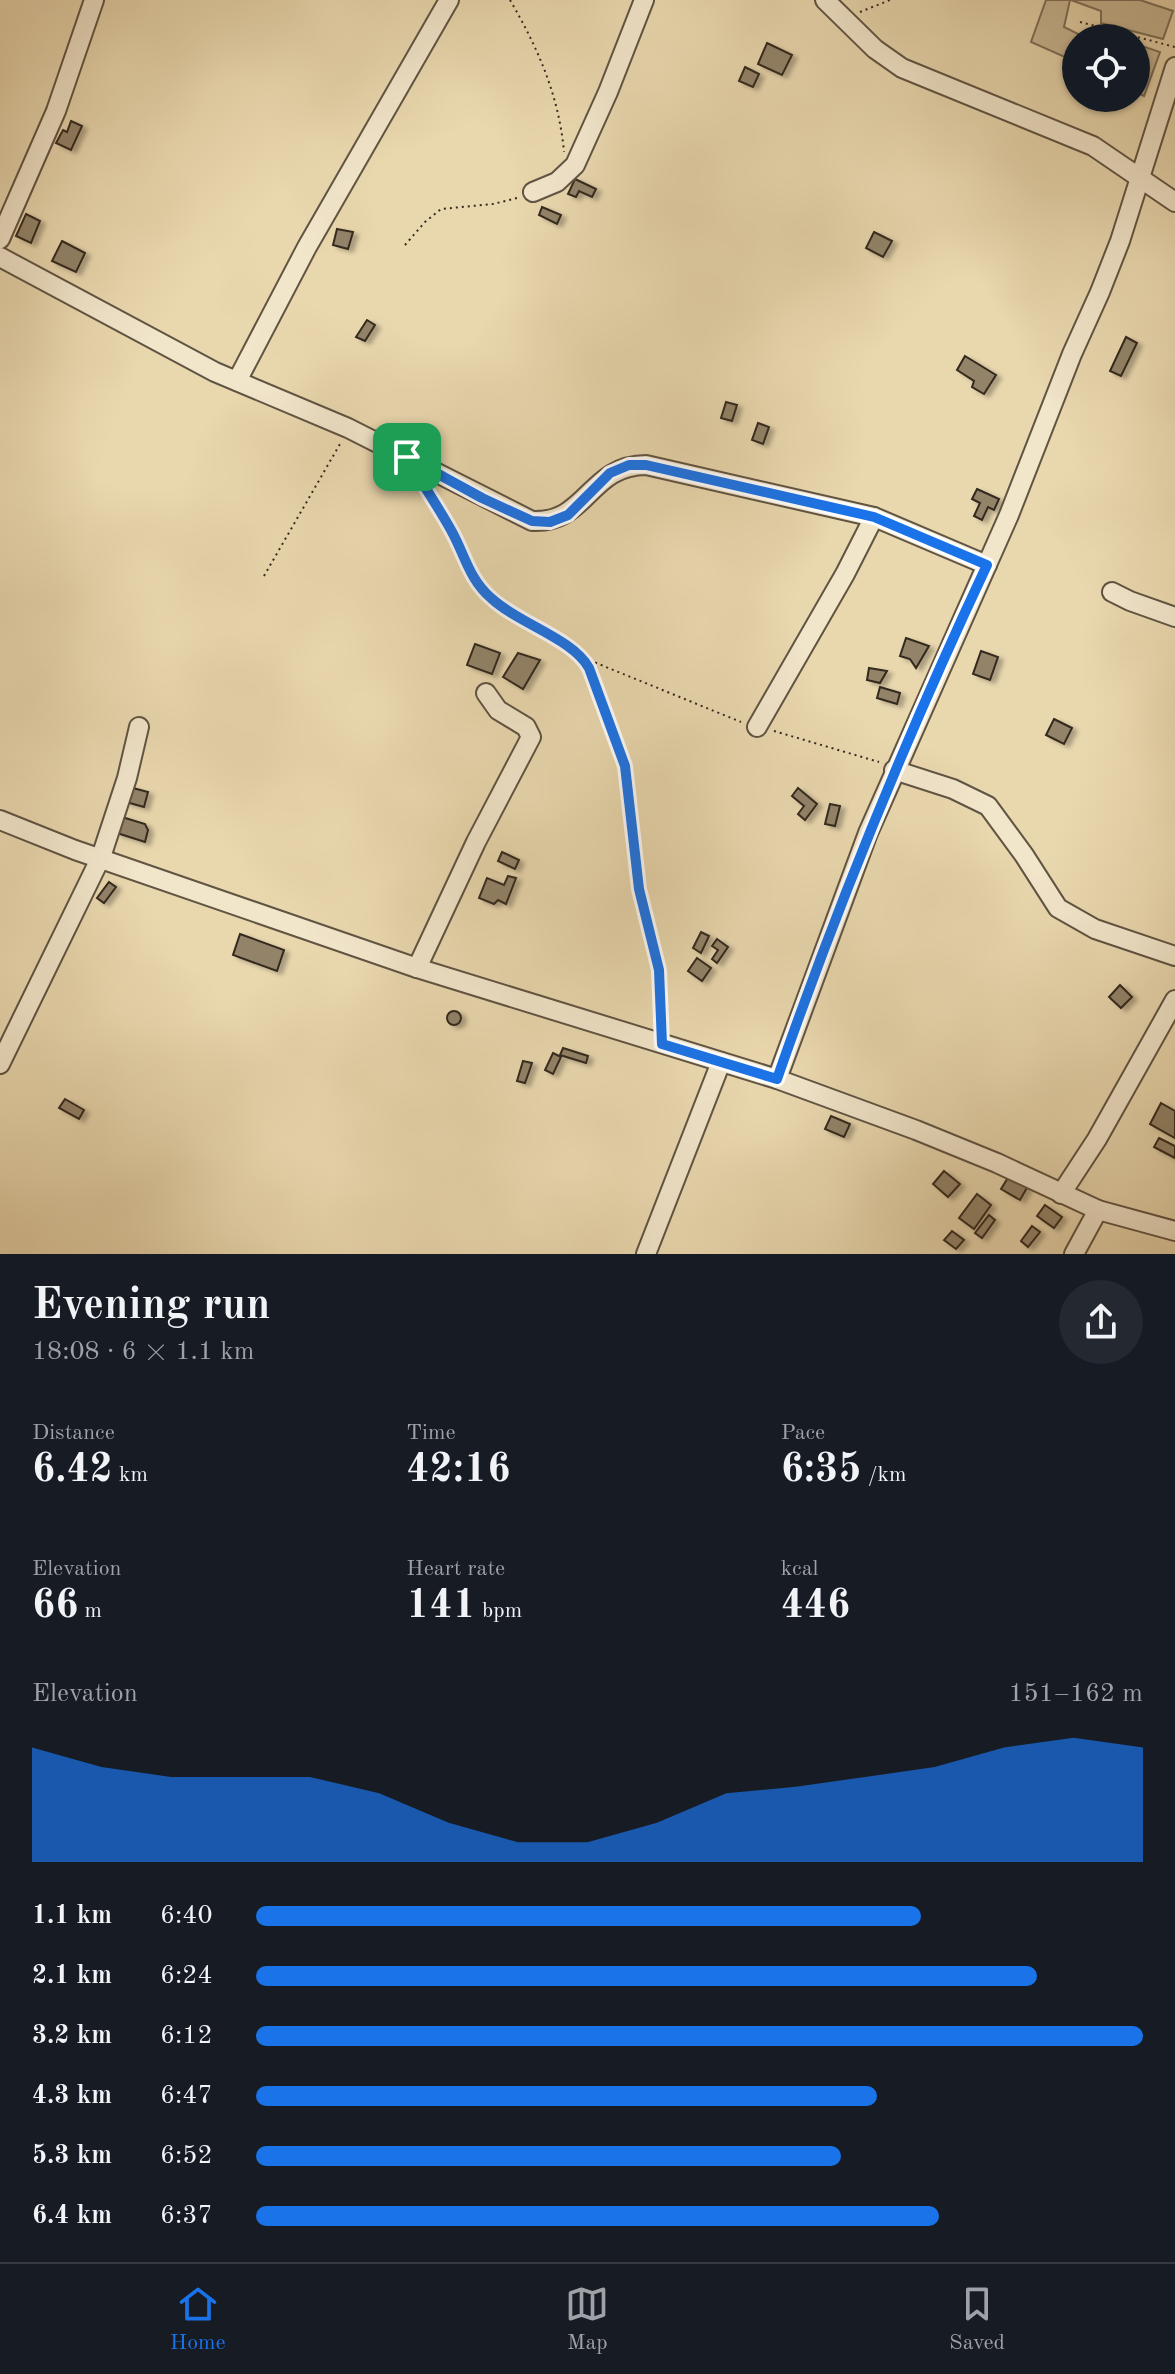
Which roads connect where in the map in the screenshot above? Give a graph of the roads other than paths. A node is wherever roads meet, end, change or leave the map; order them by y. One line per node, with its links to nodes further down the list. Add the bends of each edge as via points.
1 (94, 0): 9 (street, via 56,111)
2 (449, 0): 11 (street)
3 (644, 0): 7 (street, via 575,165 557,182)
4 (825, 0): 6 (street, via 902,68 1073,137)
5 (1175, 67): 6 (street)
6 (1140, 177): 8 (street); 13 (street, via 1105,279)
7 (533, 192)
8 (1175, 202)
9 (0, 239)
10 (0, 257): 11 (street)
11 (237, 381): 12 (street, via 348,428 532,521 568,515 610,473 629,465)
12 (874, 517): 13 (street); 18 (street)
13 (987, 565): 19 (street)
14 (1112, 592): 15 (street)
15 (1175, 617)
16 (486, 693): 23 (street, via 531,737)
17 (139, 727): 21 (street)
18 (757, 727)
19 (895, 768): 22 (street, via 988,806 1058,908 1095,929); 27 (street)
20 (0, 820): 21 (street)
21 (101, 857): 23 (street); 26 (street)
22 (1175, 956)
23 (417, 968): 25 (street)
24 (1175, 1000): 28 (street)
25 (721, 1062): 27 (street); 32 (street)
26 (0, 1064)
27 (777, 1079): 28 (street, via 916,1130)
28 (1061, 1194): 29 (street)
29 (1098, 1210): 30 (street); 31 (street)
30 (1175, 1231)
31 (1084, 1232): 33 (street); 34 (street)
32 (646, 1254)
33 (1074, 1254)
34 (1092, 1254)

